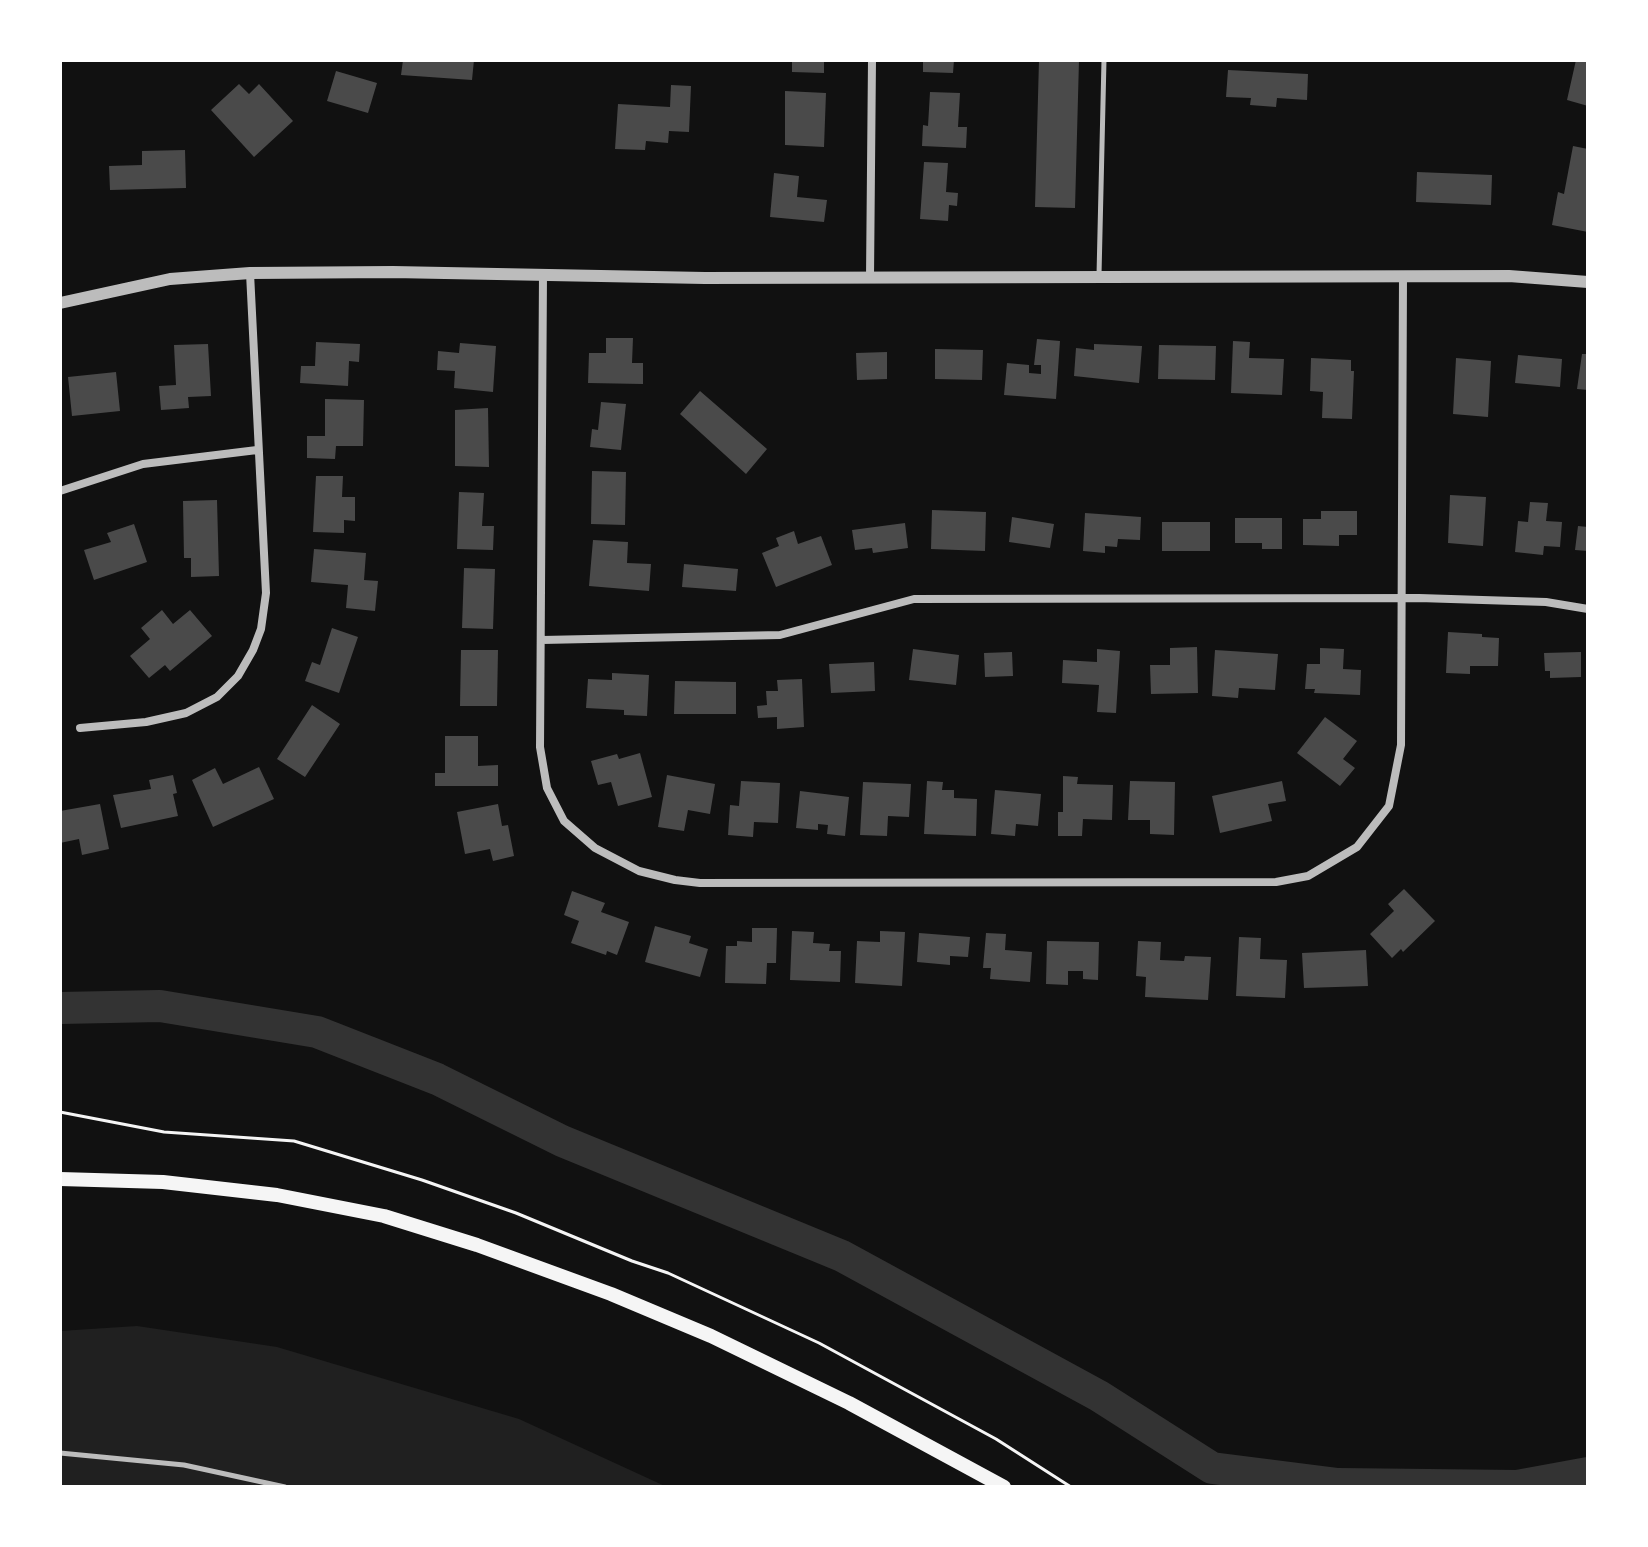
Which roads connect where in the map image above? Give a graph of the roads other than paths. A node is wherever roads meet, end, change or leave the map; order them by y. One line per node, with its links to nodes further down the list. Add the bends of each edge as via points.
1 (872, 60): 7 (street)
2 (1104, 60): 5 (lane)
3 (250, 273): 4 (street); 9 (street, via 170,279); 10 (street)
4 (543, 274): 7 (street); 14 (street)
5 (1099, 276): 6 (street); 7 (street)
6 (1403, 276): 8 (street); 12 (street)
7 (870, 277)
8 (1588, 282)
9 (60, 303)
10 (257, 450): 11 (street, via 143,464); 15 (street, via 266,593 261,629 238,676 217,697 186,713)
11 (60, 491)
12 (1403, 598): 13 (street, via 1546,602); 14 (street, via 914,599 780,635); 14 (street, via 1401,745 1389,806 1357,847 1308,876 1276,882 700,883 639,871 595,848 564,821 547,788 540,747)
13 (1588, 609)
14 (542, 640)
15 (80, 728)
16 (60, 1179): 19 (main road, via 163,1182 277,1195 384,1216 477,1245 711,1336)
17 (60, 1453): 18 (lane, via 184,1465)
18 (285, 1487)
19 (1004, 1487)

